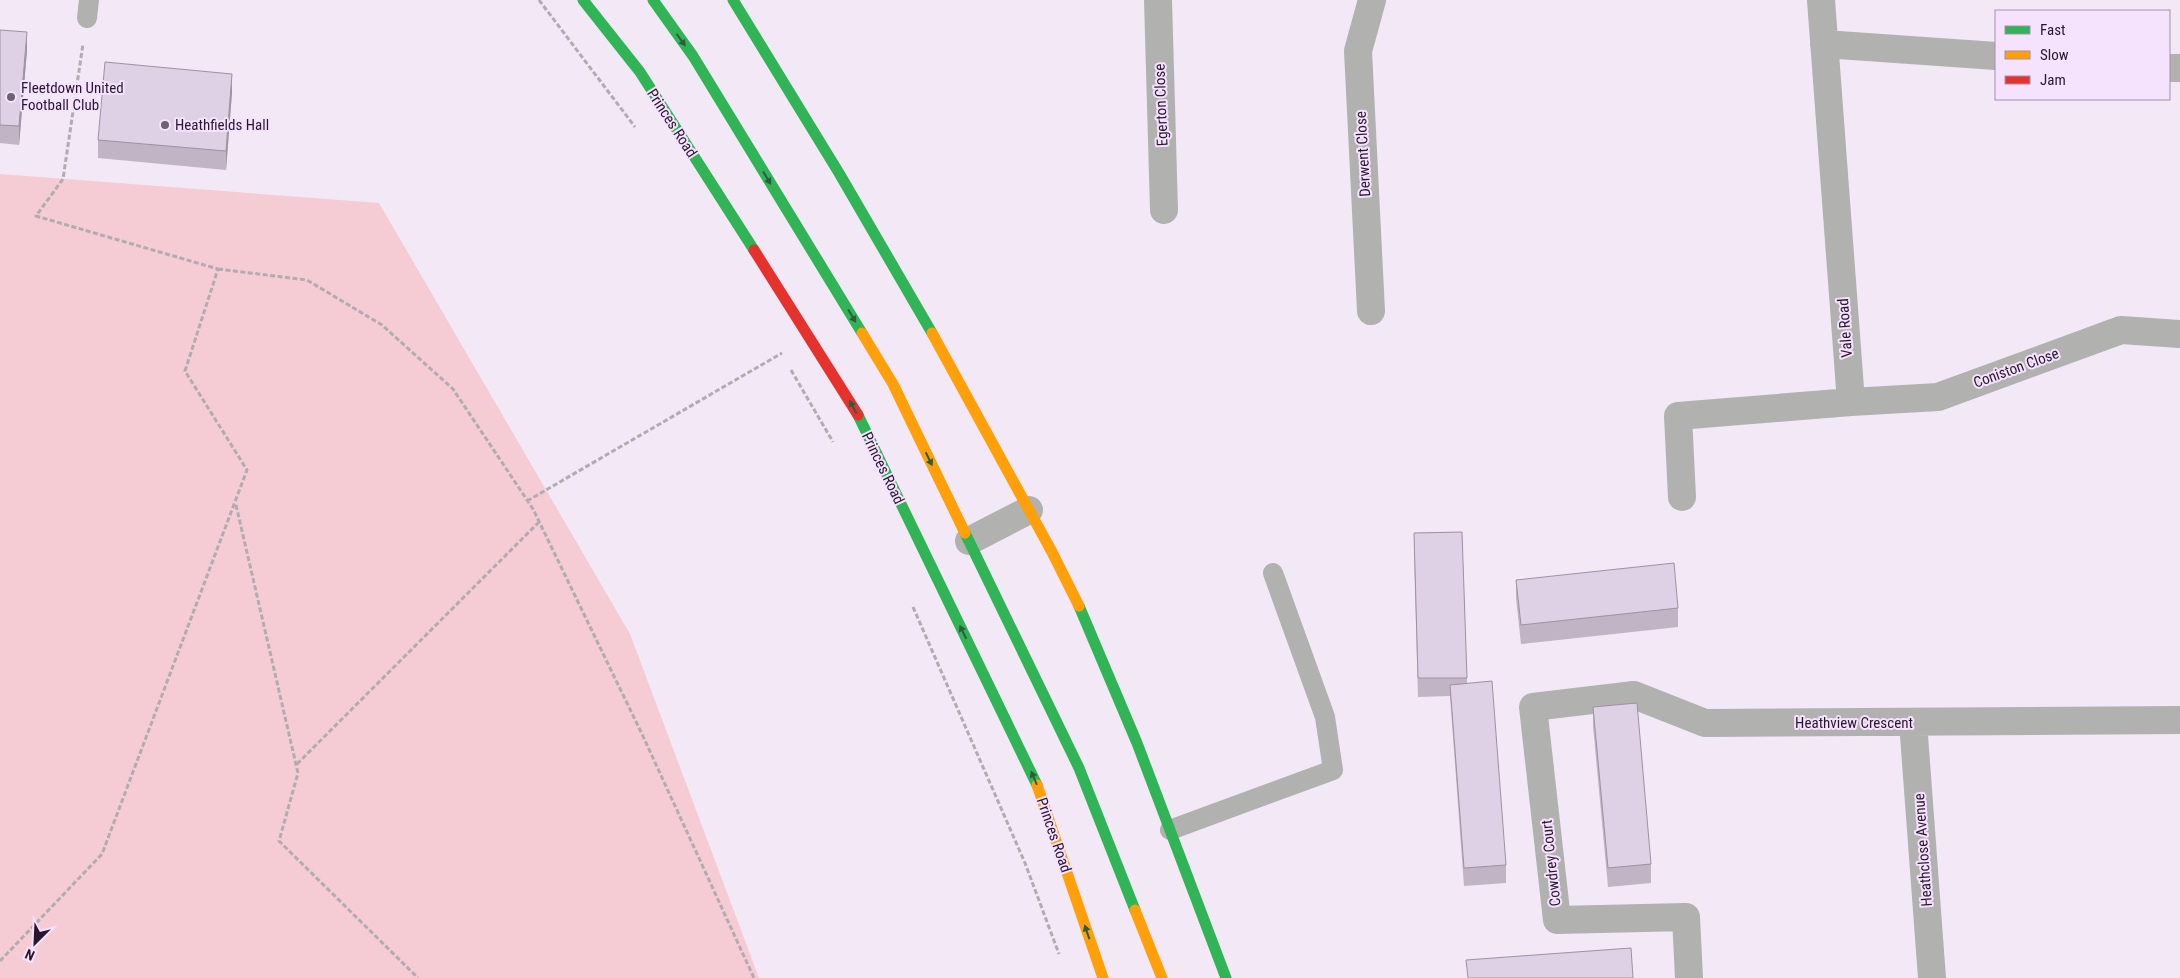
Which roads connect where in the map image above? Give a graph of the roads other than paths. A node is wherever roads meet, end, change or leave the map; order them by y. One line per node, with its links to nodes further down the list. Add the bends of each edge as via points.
1 (583, 0): 21 (main road, Princes Road, one-way to 1, via 1035,780 852,403 640,72)
2 (653, 0): 15 (main road, one-way to 15, via 693,56 893,384)
3 (733, 0): 14 (main road, via 900,275)
4 (1158, 0): 9 (street, Egerton Close)
5 (1372, 0): 10 (street, Derwent Close, via 1358,51)
6 (1821, 0): 7 (street, Vale Road)
7 (1824, 44): 8 (street); 12 (street, Vale Road)
8 (1995, 56)
9 (1164, 210)
10 (1370, 311)
11 (2180, 334): 12 (street, Coniston Close, via 2120,330 1938,397)
12 (1851, 402): 13 (street, via 1678,416)
13 (1682, 497)
14 (1029, 510): 15 (street); 20 (main road, via 1078,603 1149,770)
15 (969, 541): 22 (main road, via 1079,768)
16 (1273, 573): 20 (lane, via 1325,717 1333,770)
17 (1533, 707): 19 (street, Heathview Crescent, via 1634,695 1705,723); 24 (street, Cowdrey Court, via 1557,920 1686,917)
18 (2180, 720): 19 (street, Heathview Crescent)
19 (1913, 722): 25 (street, Heathclose Avenue)
20 (1170, 830): 23 (main road)
21 (1103, 978)
22 (1162, 978)
23 (1226, 978)
24 (1689, 978)
25 (1932, 978)

